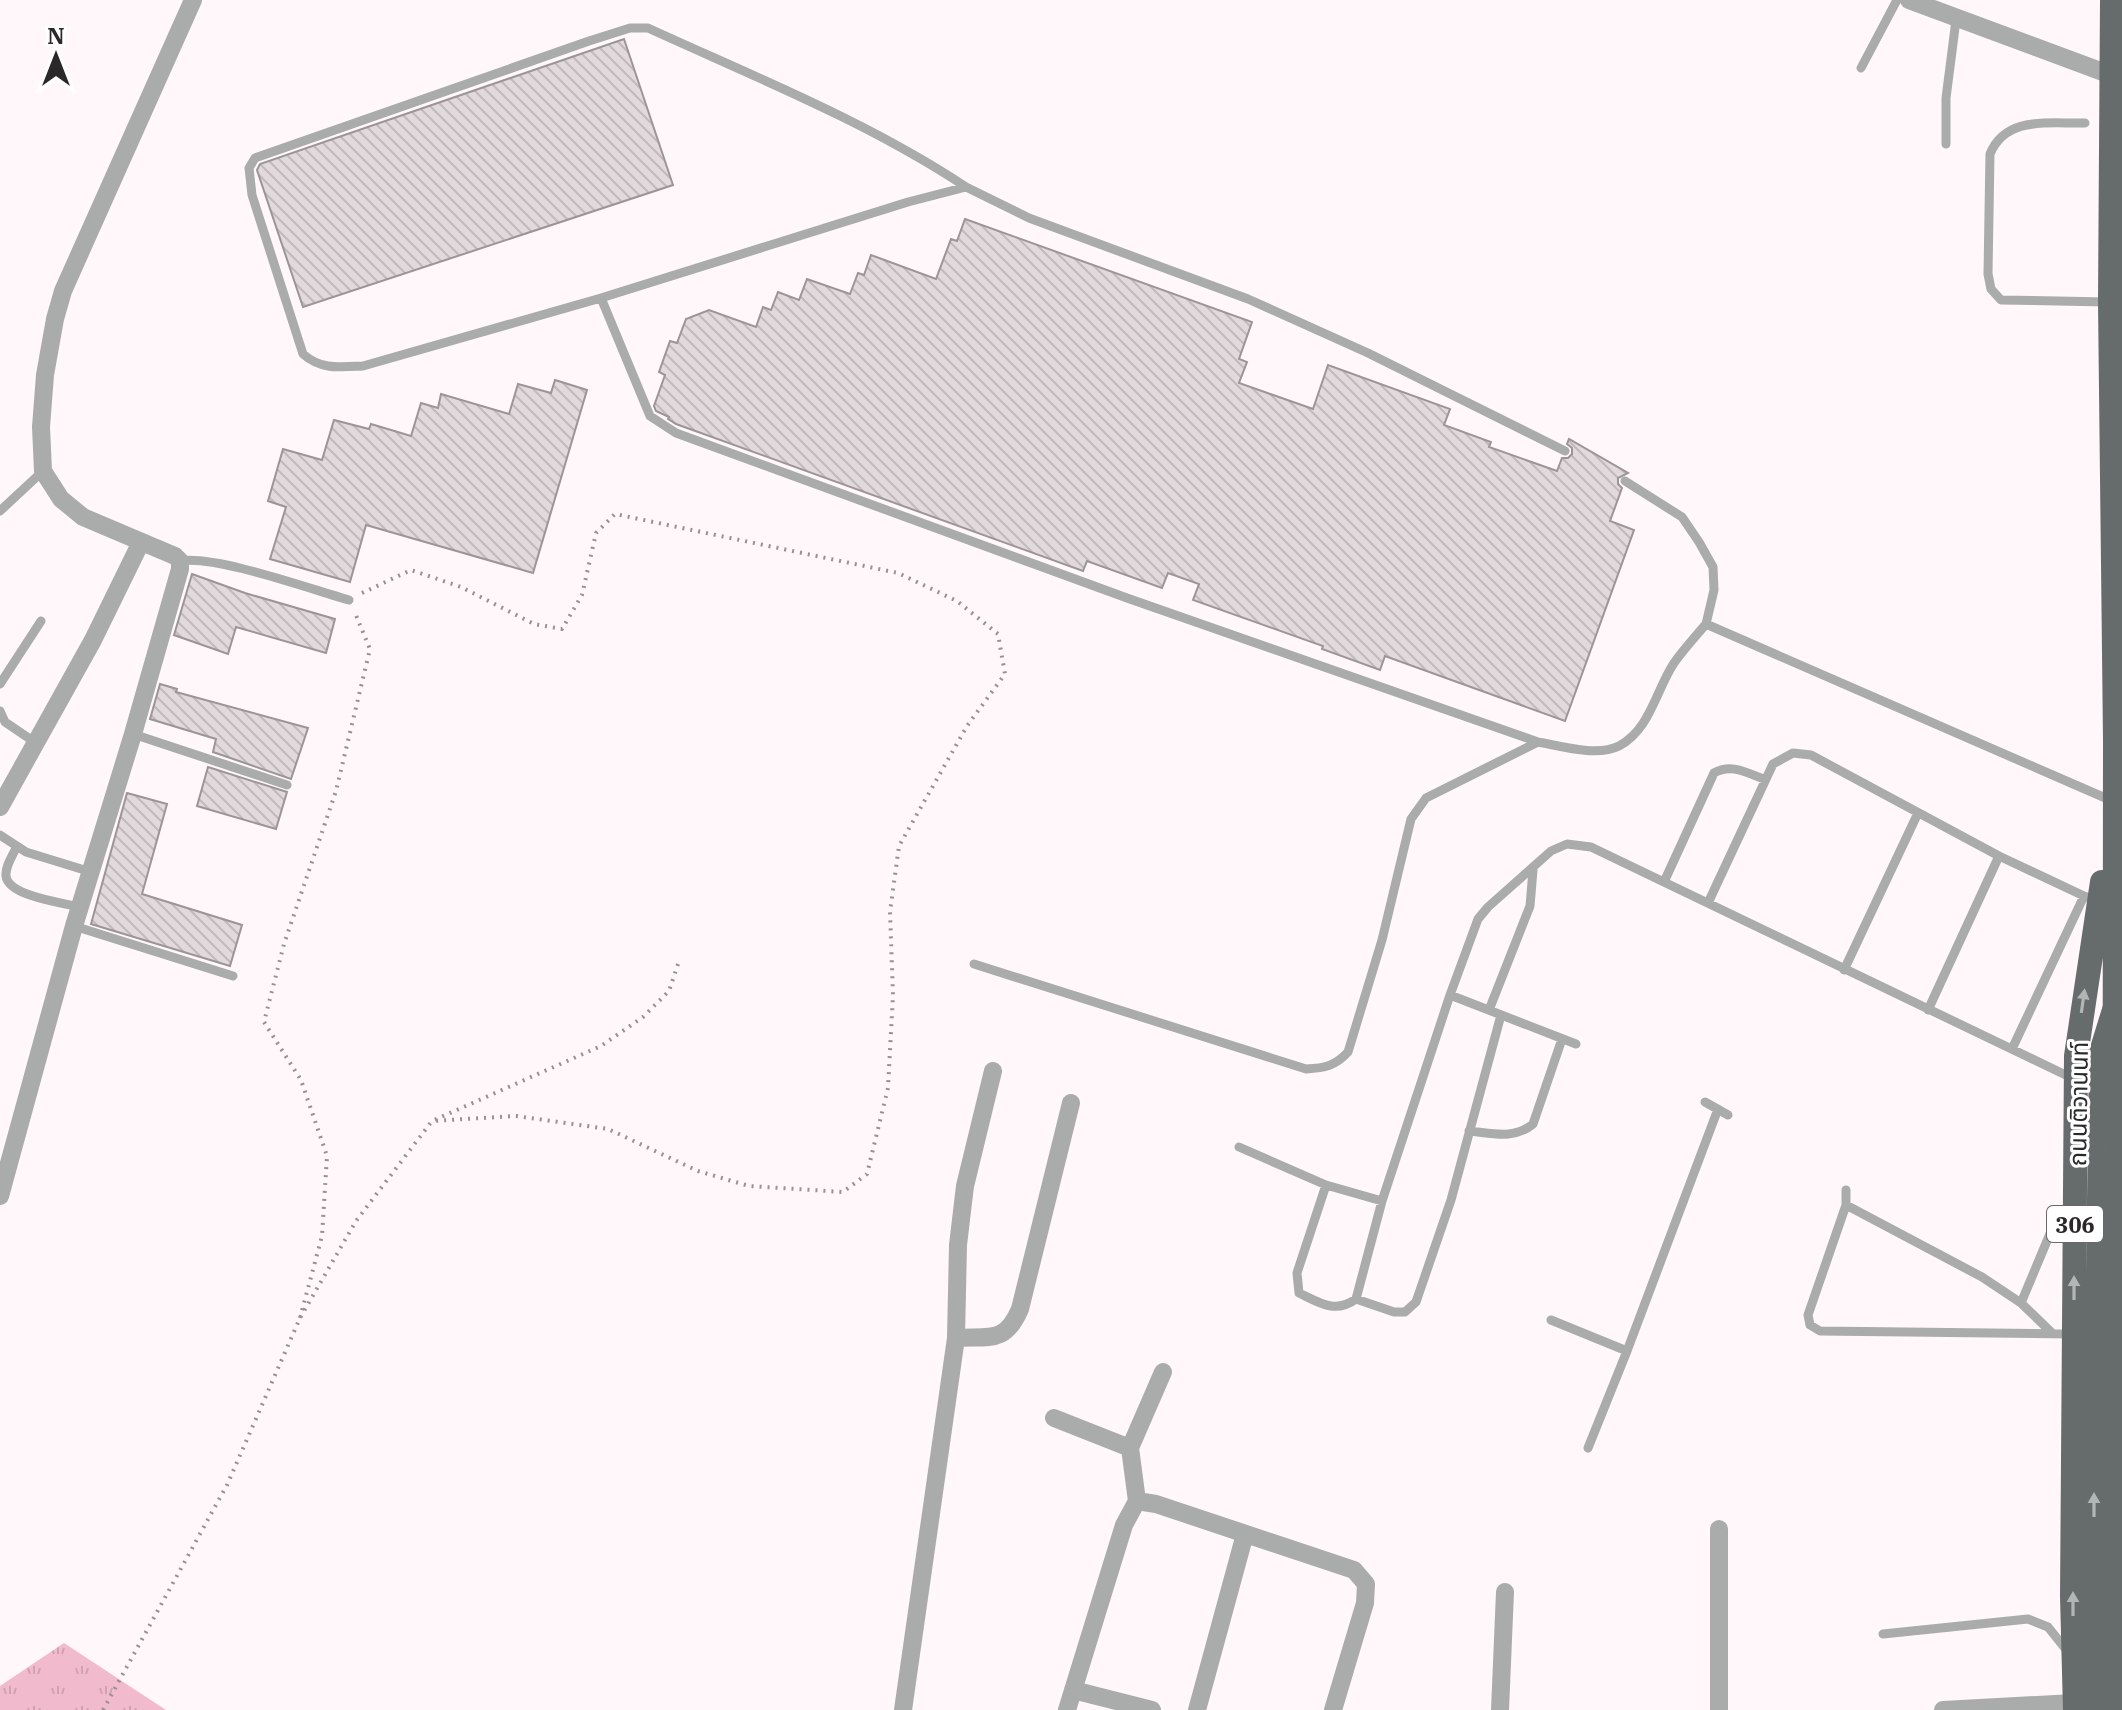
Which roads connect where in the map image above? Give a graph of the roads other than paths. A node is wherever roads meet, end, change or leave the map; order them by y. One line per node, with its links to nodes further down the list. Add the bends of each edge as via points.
1 (193, 0): 14 (street, via 63,291 45,375)
2 (1897, 0): 6 (lane)
3 (1909, 0): 5 (street)
4 (2112, 0): 7 (main road, ถนนติวานนท์ / 306)
5 (1956, 20): 7 (street); 9 (lane)
6 (1861, 68)
7 (2116, 75): 12 (main road, ถนนติวานนท์ / 306)
8 (2085, 123): 12 (lane, via 2020,125 1996,140 1990,154 1988,274 1991,289 2001,300)
9 (1946, 144)
10 (966, 187): 11 (lane); 11 (lane, via 877,135 648,28 589,41 251,162 252,195 303,354 314,363 363,366); 13 (lane, via 1029,218 1275,311)
11 (601, 298): 26 (lane, via 650,416 676,433)
12 (2110, 302): 25 (main road, ถนนติวานนท์ / 306)
13 (1565, 451)
14 (43, 471): 16 (lane); 17 (street, via 61,499 83,517)
15 (1625, 481): 21 (lane, via 1682,517 1699,542 1713,567)
16 (0, 511)
17 (141, 542): 18 (street); 27 (street)
18 (180, 561): 19 (lane, via 227,566); 24 (street)
19 (349, 600)
20 (41, 621): 22 (lane)
21 (1706, 624): 26 (lane, via 1673,665 1650,713 1617,747 1592,750); 30 (lane)
22 (0, 684)
23 (0, 711): 27 (lane, via 5,722)
24 (133, 734): 29 (lane); 37 (street)
25 (2115, 740): 30 (main road, ถนนติวานนท์ / 306); 94 (main road, ถนนติวานนท์ / 306)
26 (1538, 742): 43 (lane, via 1426,798 1411,819 1382,940 1348,1052 1337,1064 1306,1069)
27 (36, 743): 31 (street)
28 (1764, 779): 32 (lane, via 1782,756 1811,755); 38 (lane, via 1734,768 1714,773); 40 (lane)
29 (287, 785)
30 (2110, 800): 39 (main road, ถนนติวานนท์ / 306)
31 (0, 807)
32 (1918, 813): 35 (lane); 44 (lane)
33 (0, 835): 34 (lane)
34 (17, 846): 37 (lane); 41 (lane, via 6,877 17,892)
35 (1999, 856): 39 (lane); 49 (lane)
36 (1533, 870): 38 (lane, via 1551,851 1567,844 1591,847); 46 (lane, via 1478,919); 48 (lane, via 1530,906)
37 (91, 872): 41 (street)
38 (1664, 882): 40 (lane)
39 (2092, 898): 53 (lane); 55 (main road, ถนนติวานนท์ / 306, one-way to 39)
40 (1708, 903): 44 (lane)
41 (80, 907): 42 (street)
42 (74, 926): 45 (lane); 64 (street)
43 (974, 964)
44 (1844, 970): 49 (lane)
45 (233, 976)
46 (1450, 995): 48 (lane); 65 (lane)
47 (2122, 998): 85 (main road, one-way to 47, bridge, via 2093,1639 2101,1052)
48 (1489, 1010): 50 (lane)
49 (1928, 1010): 53 (lane)
50 (1501, 1015): 51 (lane); 60 (lane)
51 (1562, 1039): 52 (lane); 60 (lane, via 1533,1124 1509,1135)
52 (1576, 1044)
53 (2012, 1049): 55 (lane)
54 (993, 1071): 72 (street, via 965,1186)
55 (2077, 1080): 71 (main road, ถนนติวานนท์ / 306, one-way to 55)
56 (1705, 1102): 58 (lane)
57 (1071, 1103): 72 (street, via 1013,1326 1001,1335)
58 (1718, 1109): 59 (lane); 73 (lane)
59 (1728, 1115)
60 (1469, 1131): 68 (lane, via 1416,1302 1405,1312 1394,1312)
61 (1239, 1147): 62 (lane)
62 (1326, 1185): 65 (lane); 68 (lane, via 1297,1273 1299,1293 1327,1307)
63 (1846, 1190): 66 (lane)
64 (0, 1196)
65 (1382, 1201): 68 (lane)
66 (1846, 1205): 69 (lane); 71 (lane, via 1808,1315 1810,1325 1820,1331)
67 (2057, 1217): 69 (lane)
68 (1356, 1299)
69 (2021, 1303): 71 (lane)
70 (1551, 1320): 73 (lane)
71 (2062, 1333): 83 (main road, ถนนติวานนท์ / 306, one-way to 71)
72 (956, 1338): 86 (street)
73 (1627, 1351): 77 (lane)
74 (1163, 1372): 76 (street)
75 (1054, 1418): 76 (street)
76 (1130, 1448): 78 (street)
77 (1588, 1448)
78 (1137, 1501): 80 (street); 84 (street, via 1124,1525)
79 (1719, 1529): 92 (street)
80 (1245, 1534): 89 (street); 90 (street, via 1354,1570 1366,1584)
81 (1505, 1592): 91 (street)
82 (1883, 1634): 83 (lane, via 2028,1619 2048,1627)
83 (2073, 1658): 85 (main road, ถนนติวานนท์ / 306)
84 (1073, 1690): 87 (street); 88 (street)
85 (2082, 1708): 93 (street)
86 (903, 1710)
87 (1067, 1710)
88 (1152, 1710)
89 (1197, 1710)
90 (1333, 1710)
91 (1500, 1710)
92 (1719, 1710)
93 (1943, 1710)
94 (2114, 1710)

